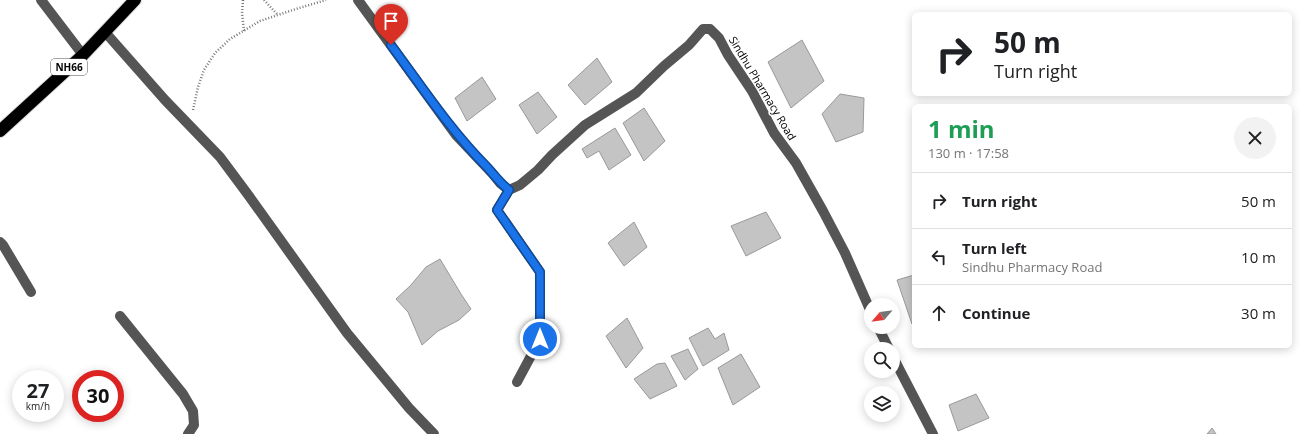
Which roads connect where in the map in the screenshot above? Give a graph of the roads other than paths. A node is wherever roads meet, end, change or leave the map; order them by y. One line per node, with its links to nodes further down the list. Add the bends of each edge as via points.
1 (41, 0): 5 (street)
2 (135, 0): 4 (highway, NH66)
3 (358, 0): 7 (street, via 456,135)
4 (105, 32): 5 (highway, NH66); 15 (street, via 220,157 347,333)
5 (82, 55): 6 (highway, NH66)
6 (0, 131)
7 (509, 190): 10 (street, Sindhu Pharmacy Road, via 520,185 538,170 585,125 636,93 703,29 710,29 719,38 752,91 774,134 796,163 845,253); 13 (street, via 497,210 540,272 540,339)
8 (0, 242): 9 (street)
9 (31, 292)
10 (865, 298)
11 (120, 316): 14 (street, via 194,411 194,425)
12 (900, 370): 16 (street)
13 (517, 382)
14 (188, 434)
15 (434, 434)
16 (933, 434)

